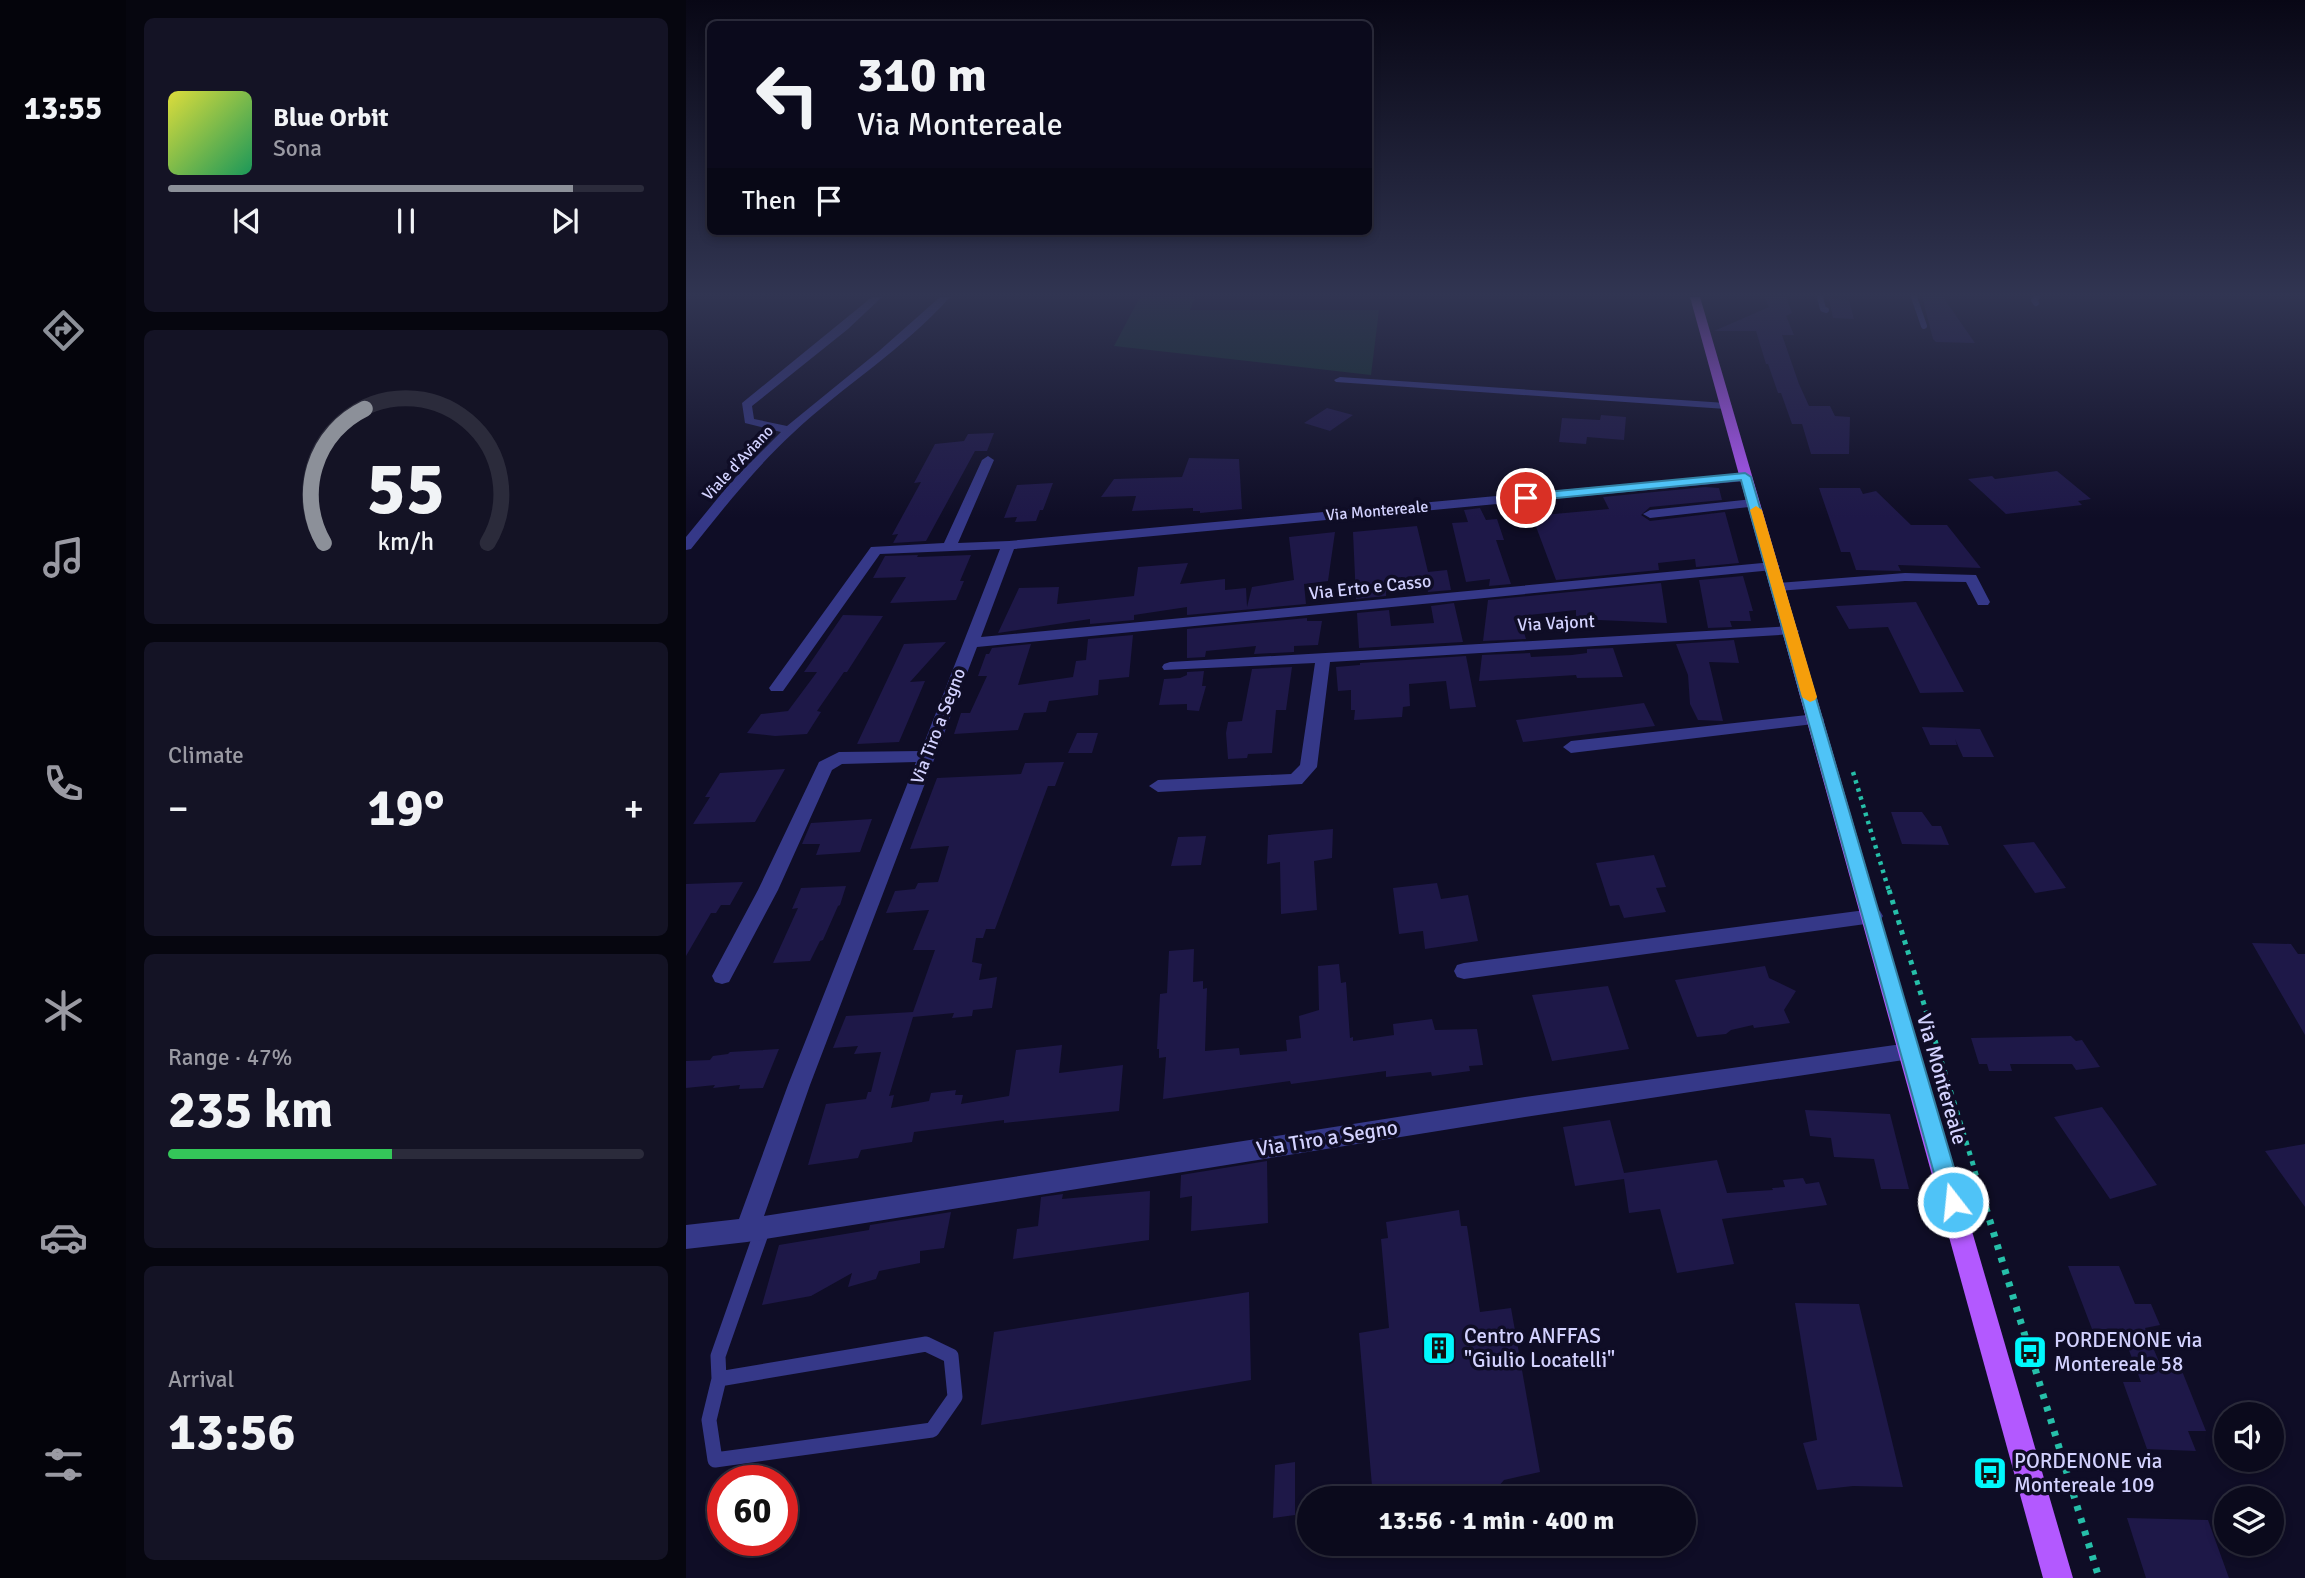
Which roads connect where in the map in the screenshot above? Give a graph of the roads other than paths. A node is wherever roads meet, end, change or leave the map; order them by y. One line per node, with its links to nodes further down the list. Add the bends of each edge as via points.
1 (789, 371): 6 (street, via 746,405 749,421)
2 (861, 371): 6 (street, Viale d'Aviano)
3 (1716, 371): 5 (main road, Via Montereale)
4 (1340, 380): 5 (street)
5 (1726, 405): 8 (main road, Via Montereale)
6 (789, 430): 12 (street, Viale d'Aviano, via 735,485)
7 (988, 460): 13 (street)
8 (1745, 477): 9 (main road, Via Montereale); 11 (street, Via Montereale)
9 (1754, 503): 10 (street); 14 (main road, Via Montereale)
10 (1650, 514)
11 (1009, 545): 13 (street); 18 (street, Via Tiro a Segno)
12 (686, 546)
13 (949, 547): 21 (street, via 876,550)
14 (1773, 566): 15 (main road, Via Montereale); 18 (street, Via Erto e Casso)
15 (1778, 587): 16 (street, via 1905,577 1971,578); 17 (main road, Via Montereale)
16 (1983, 602)
17 (1791, 631): 19 (street, Via Vajont); 22 (main road, Via Montereale)
18 (970, 643): 24 (street, Via Tiro a Segno)
19 (1323, 659): 20 (street, Via Vajont); 25 (street, via 1308,767 1296,780)
20 (1171, 667)
21 (778, 688)
22 (1816, 719): 23 (street); 26 (main road, Via Montereale)
23 (1571, 747)
24 (928, 756): 28 (street, via 839,758 825,766); 30 (street, Via Tiro a Segno, via 799,1085)
25 (1158, 786)
26 (1873, 916): 27 (street); 29 (main road, Via Montereale)
27 (1464, 971)
28 (722, 976)
29 (1909, 1052): 30 (street, Via Tiro a Segno, via 1525,1107); 33 (main road, Via Montereale)
30 (755, 1229): 31 (street, Via Tiro a Segno); 32 (lane, via 718,1356)
31 (686, 1237)
32 (719, 1379): 32 (lane, via 709,1420 715,1460 932,1430 955,1397 951,1356 926,1344)
33 (2058, 1578)

